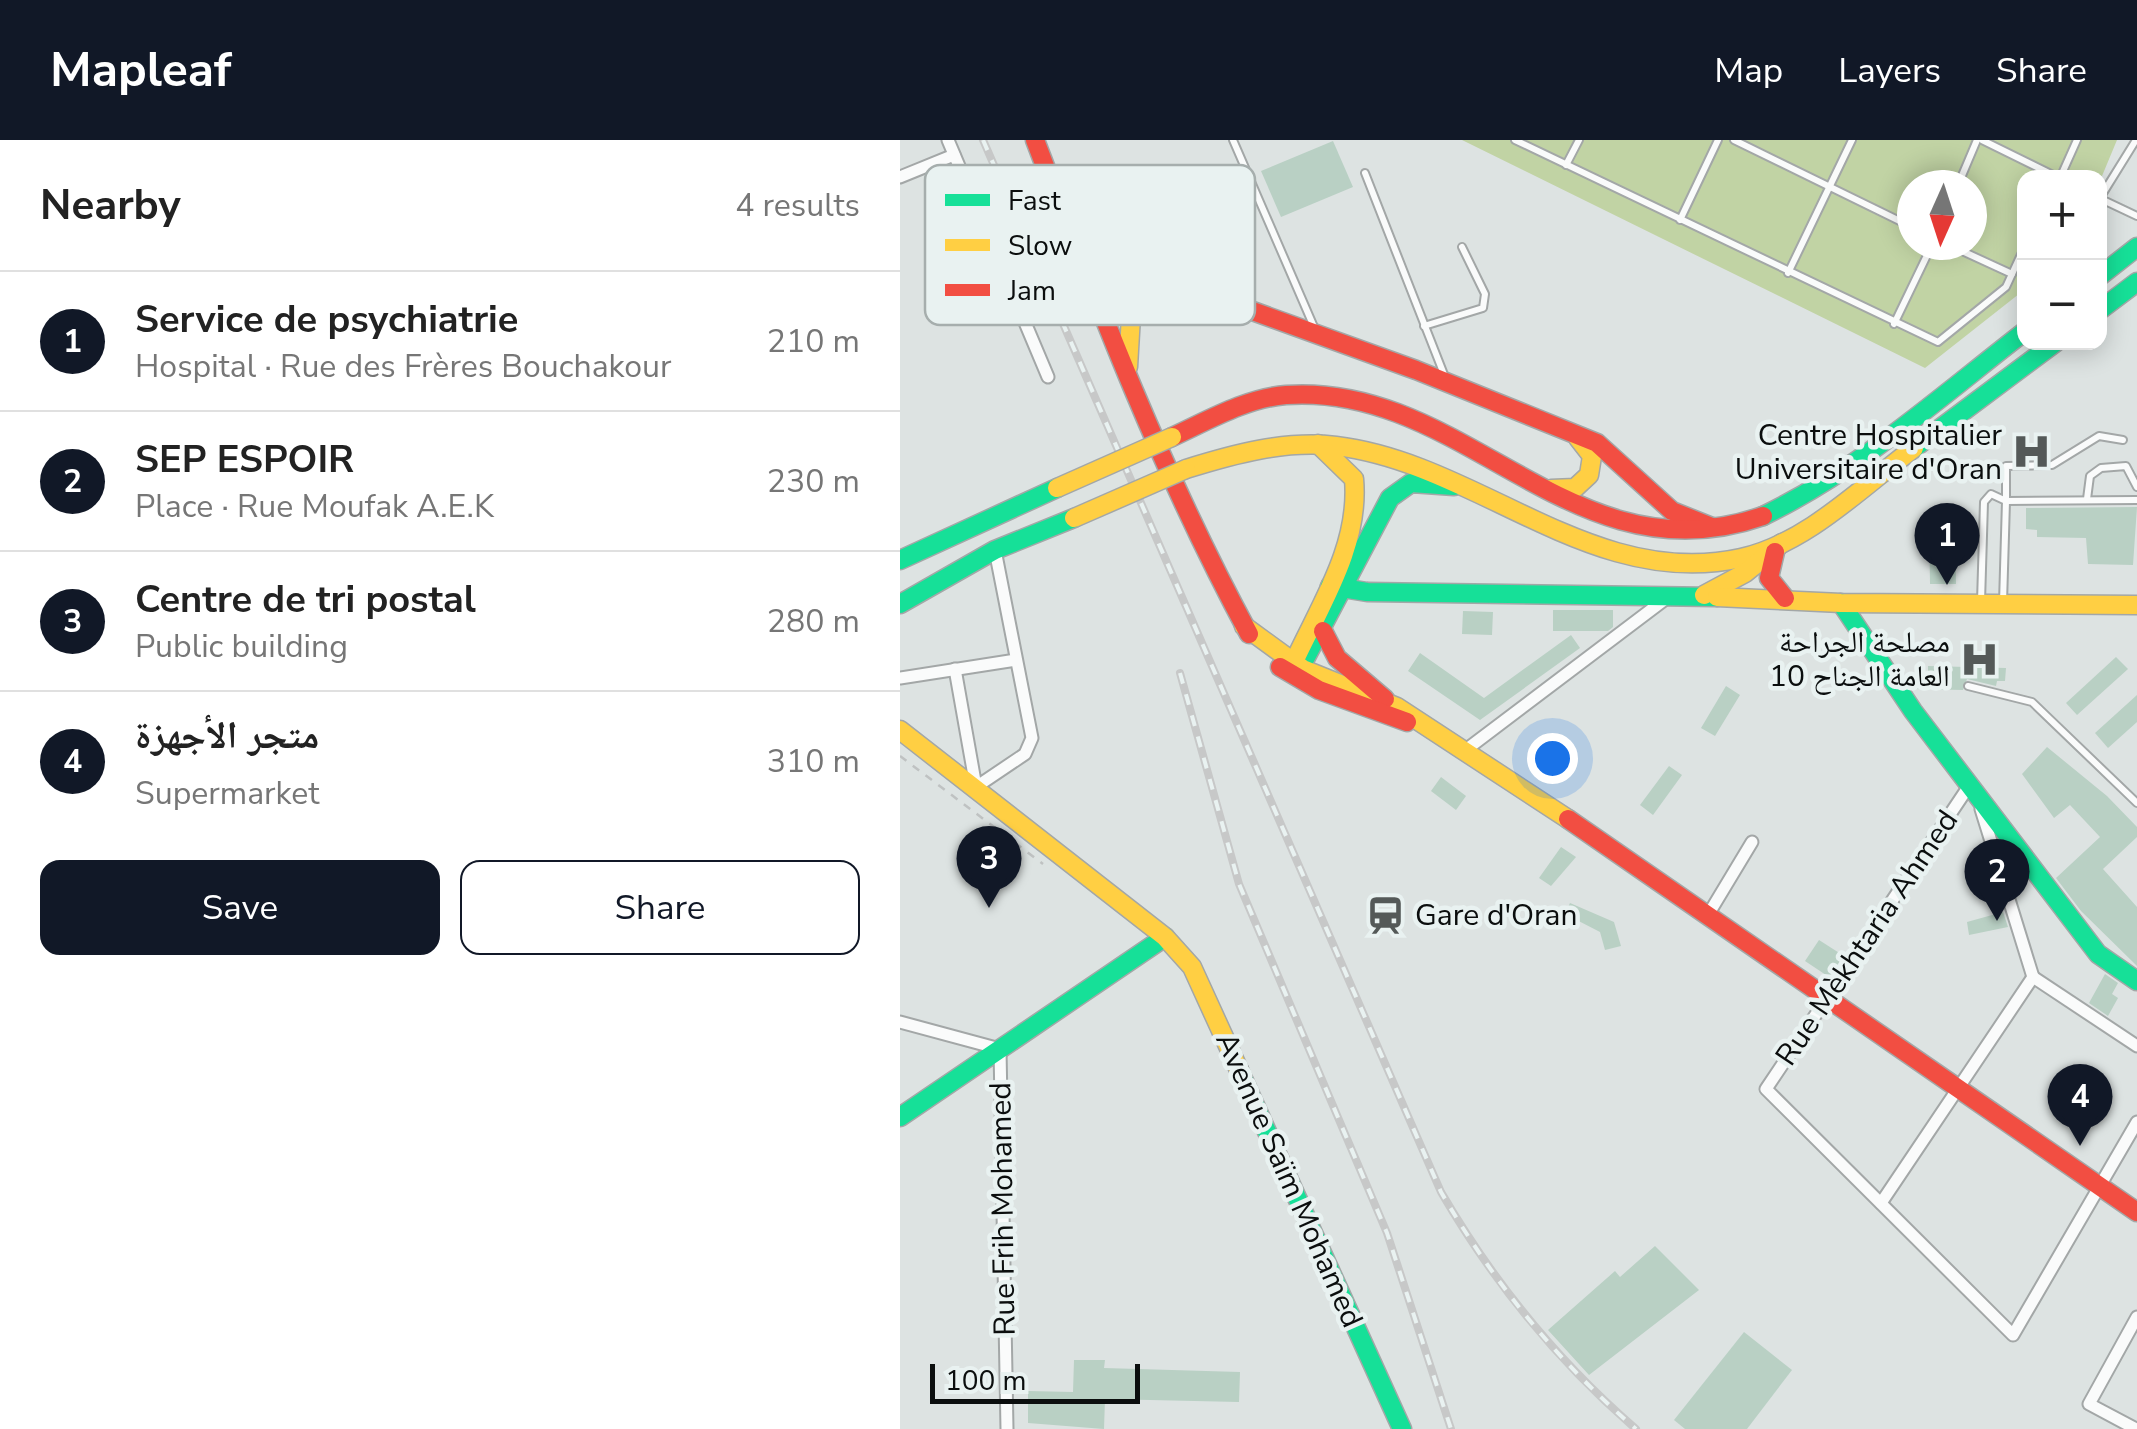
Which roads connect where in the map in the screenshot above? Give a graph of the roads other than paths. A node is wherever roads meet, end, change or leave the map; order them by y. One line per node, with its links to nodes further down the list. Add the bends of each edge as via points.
1 (948, 140): 12 (street)
2 (1035, 140): 15 (main road)
3 (1233, 140): 16 (lane)
4 (1514, 140): 17 (lane)
5 (1579, 140): 17 (lane)
6 (1718, 140): 29 (lane)
7 (1734, 140): 24 (lane)
8 (1852, 140): 24 (lane)
9 (1980, 140): 19 (lane); 20 (lane)
10 (2076, 140): 21 (lane)
11 (2136, 140): 25 (lane)
12 (954, 154): 13 (street); 14 (street)
13 (928, 165)
14 (959, 165)
15 (1045, 165)
16 (1244, 165)
17 (1566, 165): 29 (lane)
18 (925, 166): 23 (street)
19 (1965, 170)
20 (2042, 170)
21 (2063, 170)
22 (1364, 173): 46 (lane)
23 (900, 177)
24 (1830, 187): 30 (lane); 37 (lane)
25 (2107, 188)
26 (1255, 191): 47 (lane)
27 (2107, 203): 28 (lane)
28 (2137, 216)
29 (1680, 220): 37 (lane)
30 (1897, 220)
31 (1462, 247): 46 (lane, via 1485,294 1483,308)
32 (2137, 248): 36 (main road)
33 (1925, 260): 42 (lane)
34 (1982, 260): 38 (lane)
35 (2018, 260): 38 (lane)
36 (2107, 271)
37 (1788, 273): 42 (lane)
38 (2012, 274): 42 (lane, via 2006,287 1938,342)
39 (2137, 282): 40 (main road)
40 (2107, 305)
41 (1255, 312): 47 (main road)
42 (1894, 324)
43 (1026, 325): 50 (street)
44 (1105, 325): 52 (main road)
45 (1129, 325): 52 (main road)
46 (1424, 326): 51 (lane)
47 (1317, 333): 51 (main road)
48 (2017, 337): 62 (main road, via 1825,482 1760,518)
49 (2045, 350): 63 (main road)
50 (1048, 377)
51 (1448, 383): 53 (main road)
52 (1130, 386): 79 (main road, via 1244,626)
53 (1573, 434): 58 (main road, via 1592,456 1589,476 1575,488); 62 (main road, via 1608,449 1672,514)
54 (2123, 440): 61 (lane, via 2099,436 2052,466 2006,466)
55 (1318, 444): 57 (main road, via 1362,450); 64 (main road, bridge, via 1245,452 1186,470); 66 (main road, via 1348,471 1357,490 1356,522)
56 (2137, 487): 59 (lane, via 2126,466 2101,468 2090,476)
57 (1462, 488): 63 (main road, via 1604,550 1656,564 1727,563); 66 (main road, via 1423,482 1401,488)
58 (1551, 489): 62 (main road, via 1652,532); 65 (main road, bridge, via 1409,418 1313,394 1269,399 1172,437)
59 (2087, 499): 60 (lane); 61 (lane)
60 (2137, 500)
61 (2006, 501): 73 (lane, via 1991,494 1984,502); 74 (lane)
62 (1722, 529)
63 (1782, 544): 68 (main road); 69 (main road, via 1768,575)
64 (995, 550): 71 (main road); 78 (street)
65 (900, 560)
66 (1335, 594): 67 (main road); 76 (main road); 79 (main road)
67 (1668, 597): 68 (main road); 86 (street)
68 (1700, 597): 69 (main road)
69 (1784, 598): 70 (main road)
70 (1841, 603): 72 (main road); 77 (main road)
71 (900, 604)
72 (1872, 604): 73 (main road); 77 (main road)
73 (1981, 604): 74 (main road)
74 (2003, 604): 75 (main road)
75 (2137, 605)
76 (1322, 631): 79 (main road); 83 (main road, via 1338,658)
77 (1869, 640): 88 (main road)
78 (1016, 660): 80 (street); 87 (street, via 1032,738 1025,754)
79 (1296, 669): 83 (main road); 84 (main road, via 1393,718)
80 (955, 670): 81 (street); 87 (street)
81 (900, 678)
82 (1968, 686): 89 (lane, via 2032,702)
83 (1388, 703): 84 (main road)
84 (1417, 722): 86 (main road)
85 (900, 730): 87 (main road, Avenue Saïm Mohamed)
86 (1467, 749): 91 (main road)
87 (976, 787): 92 (main road, Avenue Saïm Mohamed)
88 (1974, 793): 93 (street); 94 (main road, via 2098,954); 95 (street, Rue Mèkhtaria Ahmed)
89 (2137, 802)
90 (1752, 842): 91 (street)
91 (1708, 915): 95 (main road)
92 (1166, 936): 98 (main road); 107 (main road, Avenue Saïm Mohamed, via 1192,968)
93 (2034, 976): 97 (street); 99 (street)
94 (2137, 981)
95 (1826, 999): 99 (main road); 103 (street, Rue Mèkhtaria Ahmed, via 1766,1090)
96 (900, 1022): 98 (street)
97 (2137, 1046)
98 (1000, 1049): 100 (main road); 106 (street, Rue Frih Mohamed)
99 (1958, 1089): 102 (main road); 103 (street)
100 (900, 1116)
101 (2137, 1122): 102 (street)
102 (2099, 1186): 103 (street, via 2013,1335); 104 (main road)
103 (1881, 1202)
104 (2137, 1212)
105 (2137, 1317): 108 (street, via 2089,1404)
106 (1007, 1429)
107 (1402, 1429)
108 (2136, 1429)

